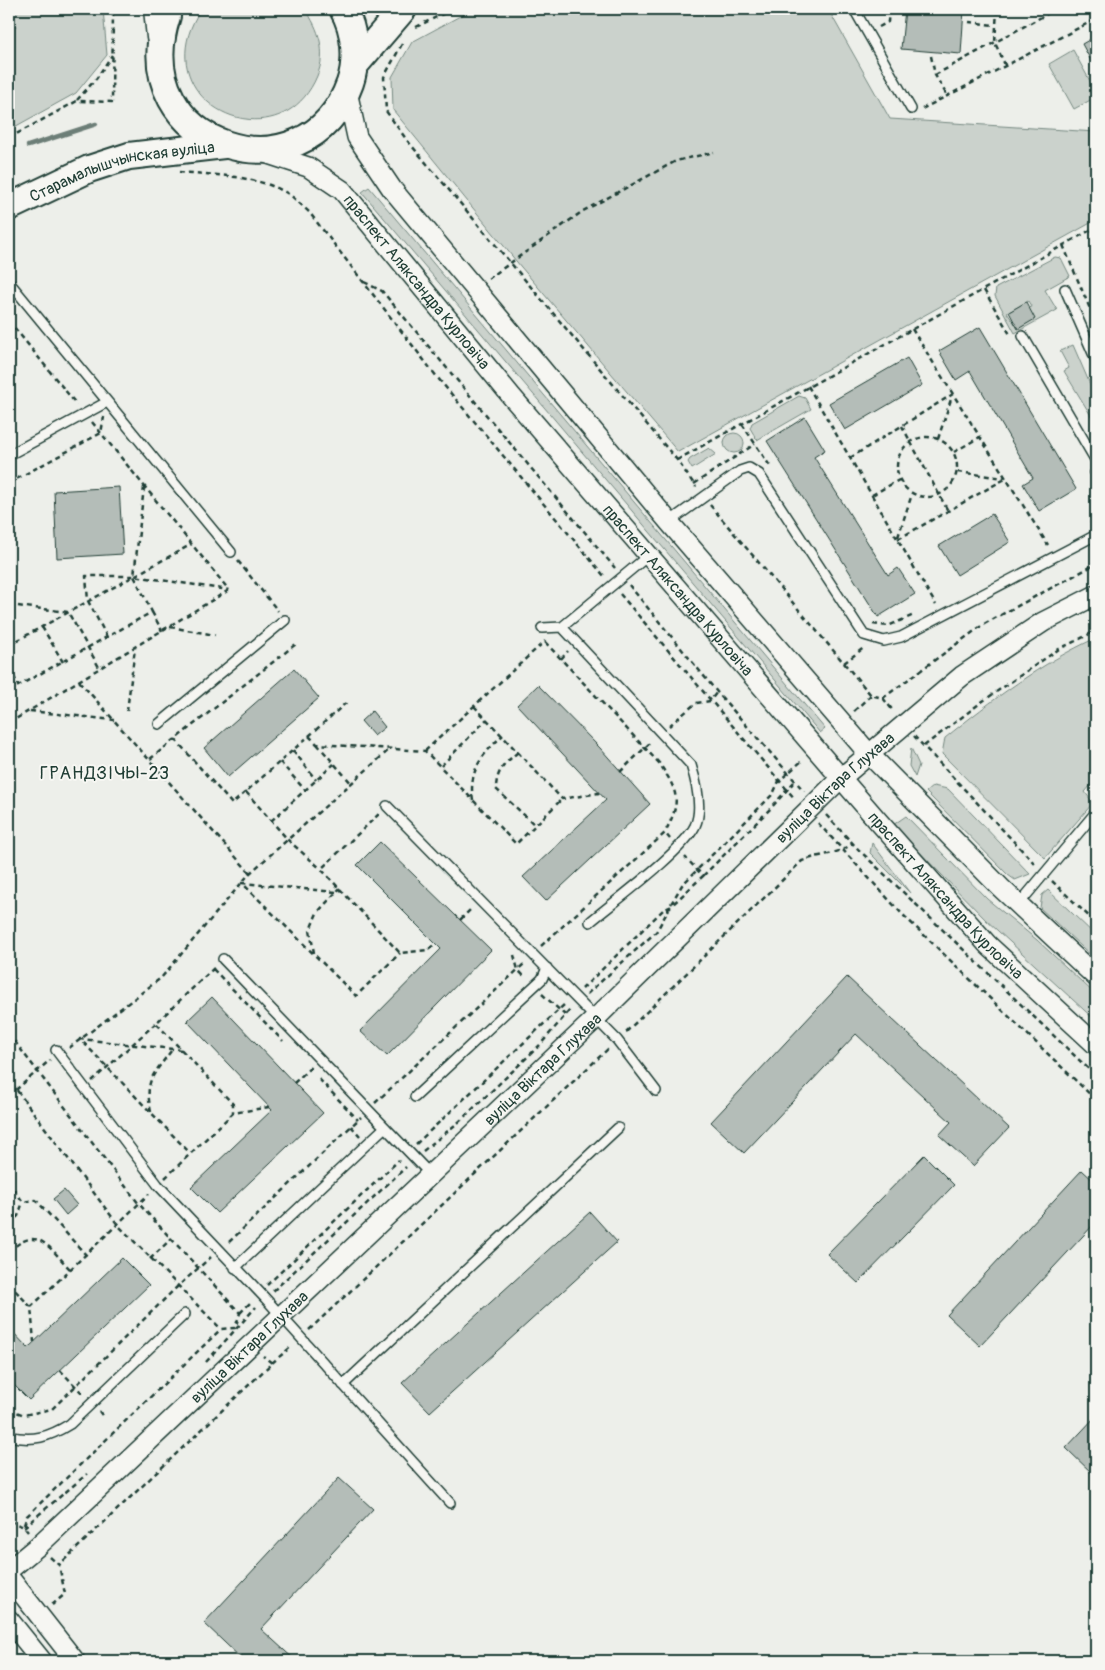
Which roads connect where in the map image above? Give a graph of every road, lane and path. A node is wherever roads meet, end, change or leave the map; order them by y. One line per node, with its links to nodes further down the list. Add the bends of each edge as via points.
1 (113, 9): 18 (path)
2 (158, 9): 15 (main road)
3 (170, 9): 15 (main road, Старамалышчынская вуліца)
4 (343, 9): 20 (main road, via 353,38)
5 (453, 9): 10 (path)
6 (854, 9): 26 (lane)
7 (889, 9): 14 (path, via 888,22)
8 (997, 9): 13 (path)
9 (1056, 9): 17 (path)
10 (406, 19): 20 (main road)
11 (1096, 19): 21 (path)
12 (969, 22): 13 (path)
13 (994, 25): 17 (path)
14 (871, 32)
15 (161, 37): 28 (main road, Старамалышчынская вуліца, via 160,60 168,94 180,114 198,132)
16 (404, 40): 35 (path, via 384,77 386,111)
17 (995, 43): 21 (path); 22 (path)
18 (113, 54): 25 (path); 25 (path, via 112,102)
19 (931, 56): 22 (path)
20 (354, 66): 23 (main road)
21 (1006, 67): 24 (path)
22 (935, 75): 24 (path)
23 (347, 91): 29 (main road, via 329,119 312,134 287,146); 38 (street, via 357,136 373,163)
24 (948, 96): 26 (path)
25 (77, 101): 27 (path)
26 (914, 110)
27 (9, 138)
28 (224, 145): 29 (main road); 32 (main road, Старамалышчынская вуліца, via 129,156 89,168)
29 (256, 151): 79 (street, праспект Аляксандра Курловіча, via 308,167 342,190)
30 (714, 152): 35 (path, via 676,161 583,211)
31 (177, 172): 36 (path, via 238,178 286,192 309,212)
32 (9, 207)
33 (1096, 227): 34 (path)
34 (1063, 245): 41 (path); 42 (path)
35 (510, 263): 38 (path); 59 (path)
36 (362, 281): 82 (path, via 382,291); 83 (path, via 437,377)
37 (9, 282): 47 (lane)
38 (475, 289): 73 (street)
39 (1065, 289): 44 (lane)
40 (9, 321): 48 (path)
41 (1096, 323)
42 (912, 329): 45 (path); 46 (path)
43 (1023, 336): 60 (lane)
44 (1096, 360)
45 (808, 386): 49 (path); 58 (path)
46 (953, 394): 50 (path); 52 (path); 53 (path)
47 (107, 402): 48 (lane); 78 (lane)
48 (85, 414): 51 (path); 57 (lane)
49 (742, 424): 55 (path); 59 (path)
50 (902, 426): 54 (path); 58 (path)
51 (101, 433): 65 (path); 67 (path)
52 (980, 438): 56 (path); 63 (path)
53 (938, 439): 54 (path, via 928,437); 56 (path)
54 (910, 442): 64 (path, via 897,460); 70 (path)
55 (756, 444): 61 (path); 66 (path)
56 (954, 452): 62 (path)
57 (9, 455)
58 (850, 458): 69 (path)
59 (677, 460): 66 (path)
60 (1096, 461)
61 (771, 469)
62 (958, 472): 63 (path); 70 (path, via 949,489)
63 (1006, 478): 72 (path); 77 (path)
64 (899, 480): 68 (path); 69 (path)
65 (9, 484)
66 (694, 484): 71 (path)
67 (144, 486): 76 (path); 81 (path)
68 (912, 494): 70 (path, via 931,498); 75 (path)
69 (872, 495): 75 (path)
70 (939, 495): 72 (path)
71 (703, 497): 73 (lane); 74 (lane, via 740,471 749,468 760,474 864,635 884,641 951,613); 113 (path, via 871,695)
72 (948, 511): 75 (path)
73 (669, 522): 136 (street)
74 (1096, 536)
75 (898, 539): 88 (path, via 936,605)
76 (192, 544): 81 (path); 84 (path)
77 (1048, 546)
78 (231, 552): 92 (path)
79 (648, 555): 82 (lane); 142 (street, праспект Аляксандра Курловіча)
80 (1096, 564): 113 (path, via 984,624)
81 (134, 576): 84 (path); 86 (path); 86 (path, via 86,576); 90 (path)
82 (622, 577): 83 (lane); 112 (path)
83 (612, 585): 96 (lane); 115 (path)
84 (229, 590): 95 (path)
85 (1096, 595): 136 (street, вуліца Віктара Глухава, via 1044,622 962,676)
86 (88, 601): 89 (path); 101 (path)
87 (9, 605): 89 (path)
88 (928, 608)
89 (68, 612): 94 (path); 104 (path)
90 (152, 612): 98 (path); 101 (path)
91 (920, 612): 93 (path, via 888,626)
92 (285, 620): 123 (lane)
93 (872, 623)
94 (42, 627): 103 (path); 106 (path)
95 (169, 627): 98 (path); 100 (path)
96 (562, 627): 97 (lane); 124 (lane)
97 (542, 628)
98 (162, 631): 105 (path)
99 (1096, 631): 130 (path, via 1059,648)
100 (215, 635)
101 (107, 637): 104 (path)
102 (296, 644): 128 (path)
103 (9, 645)
104 (89, 647): 106 (path); 108 (path)
105 (134, 648): 108 (path); 118 (path)
106 (63, 662): 110 (path)
107 (9, 668): 110 (path)
108 (100, 668): 109 (path)
109 (79, 681): 117 (path); 121 (path)
110 (19, 686): 111 (path)
111 (9, 691)
112 (717, 692): 115 (path); 144 (path, via 788,773)
113 (883, 698): 119 (path)
114 (348, 701): 127 (path)
115 (710, 701): 124 (path, via 696,702); 144 (path)
116 (474, 706): 120 (path); 131 (path, via 545,642); 134 (path)
117 (30, 711): 121 (path); 122 (path)
118 (127, 711)
119 (897, 716)
120 (487, 719): 125 (path); 140 (path)
121 (115, 721): 137 (path)
122 (9, 723)
123 (159, 724)
124 (661, 733): 131 (path); 168 (lane, via 690,765 699,791 696,825 677,848)
125 (503, 735): 135 (path); 151 (path, via 477,764 472,778)
126 (913, 735): 130 (path)
127 (309, 736): 129 (path); 133 (path)
128 (175, 739): 137 (path); 148 (path, via 232,804)
129 (317, 744): 132 (path); 139 (path)
130 (924, 746): 161 (path)
131 (644, 748): 141 (path); 156 (path, via 659,762 678,797 676,813)
132 (390, 749): 134 (path); 146 (path)
133 (293, 750): 138 (path); 143 (path)
134 (425, 751): 140 (path)
135 (518, 752): 150 (path); 155 (path, via 503,765 496,778 496,789)
136 (869, 754): 142 (street, вуліца Віктара Глухава); 166 (street)
137 (149, 759): 160 (path)
138 (280, 762): 147 (path); 148 (path)
139 (334, 764): 143 (path); 146 (path)
140 (441, 766): 151 (path)
141 (620, 772)
142 (841, 778): 182 (street, вуліца Віктара Глухава); 187 (street, праспект Аляксандра Курловіча, via 988,945)
143 (316, 780): 147 (path)
144 (779, 781): 167 (path, via 772,794 682,885)
145 (794, 781): 162 (path)
146 (352, 784): 157 (path)
147 (305, 790): 154 (path)
148 (246, 792): 154 (path)
149 (599, 792): 150 (path)
150 (562, 799): 155 (path)
151 (473, 800): 155 (path, via 516,844)
152 (387, 806): 159 (path); 173 (lane)
153 (1096, 812): 161 (lane)
154 (271, 820): 157 (path)
155 (535, 825)
156 (665, 832)
157 (289, 841): 159 (path); 160 (path)
158 (843, 851): 186 (path, via 802,861); 197 (path, via 853,843); 205 (path, via 903,915)
159 (321, 869): 164 (path)
160 (250, 873): 163 (path)
161 (1045, 874): 166 (lane); 169 (path)
162 (703, 876)
163 (242, 883): 165 (path); 174 (path); 185 (path, via 161,978)
164 (340, 888): 165 (path); 172 (path)
165 (336, 892): 174 (path, via 317,913 310,930)
166 (1019, 904): 179 (street)
167 (670, 907): 180 (path, via 663,910); 180 (path, via 656,932)
168 (590, 922)
169 (1096, 923)
170 (556, 931): 173 (path)
171 (436, 943): 172 (path, via 428,950)
172 (400, 953): 174 (path, via 356,996)
173 (533, 954): 176 (lane)
174 (314, 955)
175 (223, 959): 177 (path); 193 (lane)
176 (547, 968): 180 (lane); 204 (lane, via 542,979)
177 (213, 969): 183 (path); 189 (path)
178 (518, 970): 207 (path)
179 (1096, 977)
180 (576, 999): 181 (path); 182 (lane); 214 (path, via 539,1046 460,1121)
181 (559, 1010)
182 (596, 1018): 186 (lane); 215 (street, вуліца Віктара Глухава)
183 (156, 1023): 188 (path); 191 (path)
184 (9, 1034): 196 (path)
185 (80, 1039): 188 (path); 192 (path); 194 (path)
186 (617, 1040): 202 (lane); 238 (path)
187 (1096, 1045)
188 (131, 1046): 190 (path); 194 (path)
189 (289, 1047)
190 (172, 1050): 191 (path); 209 (path, via 150,1077 147,1094)
191 (182, 1050): 208 (path, via 233,1104)
192 (58, 1051): 196 (path); 200 (lane)
193 (319, 1059): 195 (path); 207 (lane)
194 (106, 1068): 200 (path); 209 (path)
195 (309, 1068): 199 (path); 210 (path)
196 (36, 1071): 201 (path); 219 (path)
197 (1096, 1076)
198 (9, 1080): 201 (path)
199 (294, 1083)
200 (85, 1088): 217 (lane)
201 (16, 1090): 203 (path); 221 (path)
202 (656, 1091)
203 (9, 1096)
204 (415, 1097)
205 (1096, 1100)
206 (269, 1107): 208 (path)
207 (368, 1109): 210 (path); 211 (lane)
208 (233, 1113): 213 (path)
209 (152, 1114): 213 (path)
210 (358, 1120): 223 (path)
211 (385, 1127): 214 (lane); 228 (lane)
212 (618, 1128): 243 (lane)
213 (190, 1154): 217 (path)
214 (415, 1158): 215 (lane); 232 (path)
215 (431, 1174): 235 (street, вуліца Віктара Глухава)
216 (9, 1182): 218 (path)
217 (158, 1185): 219 (path); 223 (lane)
218 (23, 1202): 220 (path, via 18,1216); 225 (path, via 36,1200)
219 (139, 1204): 221 (path); 222 (path)
220 (9, 1224)
221 (118, 1225): 225 (path); 226 (path)
222 (172, 1238): 226 (path); 227 (path)
223 (220, 1251): 227 (path); 228 (lane)
224 (9, 1252): 229 (path, via 19,1242 31,1237 40,1239)
225 (86, 1255): 229 (path)
226 (150, 1259): 231 (path)
227 (200, 1267): 231 (path); 236 (path, via 240,1313)
228 (235, 1268): 232 (lane)
229 (71, 1270): 233 (path)
230 (9, 1284): 233 (path)
231 (177, 1287): 237 (path); 244 (path, via 52,1409 24,1415)
232 (265, 1298): 235 (lane); 236 (path)
233 (31, 1307): 239 (path)
234 (185, 1314): 245 (lane, via 70,1424 38,1439 22,1440)
235 (280, 1317): 238 (lane); 250 (street, вуліца Віктара Глухава)
236 (236, 1328): 237 (path); 242 (path)
237 (221, 1329): 249 (path, via 27,1516)
238 (301, 1338): 241 (path); 243 (lane)
239 (34, 1342)
240 (262, 1356): 241 (path)
241 (272, 1363): 250 (path, via 59,1565)
242 (203, 1365)
243 (343, 1385): 247 (lane)
244 (9, 1409)
245 (9, 1436)
246 (92, 1470): 249 (path)
247 (450, 1504)
248 (9, 1520): 249 (path)
249 (24, 1526): 250 (path)
250 (38, 1546): 251 (street, вуліца Віктара Глухава)
251 (9, 1570)
252 (9, 1577): 255 (street)
253 (9, 1620): 254 (street)
254 (42, 1661)
255 (75, 1661)

